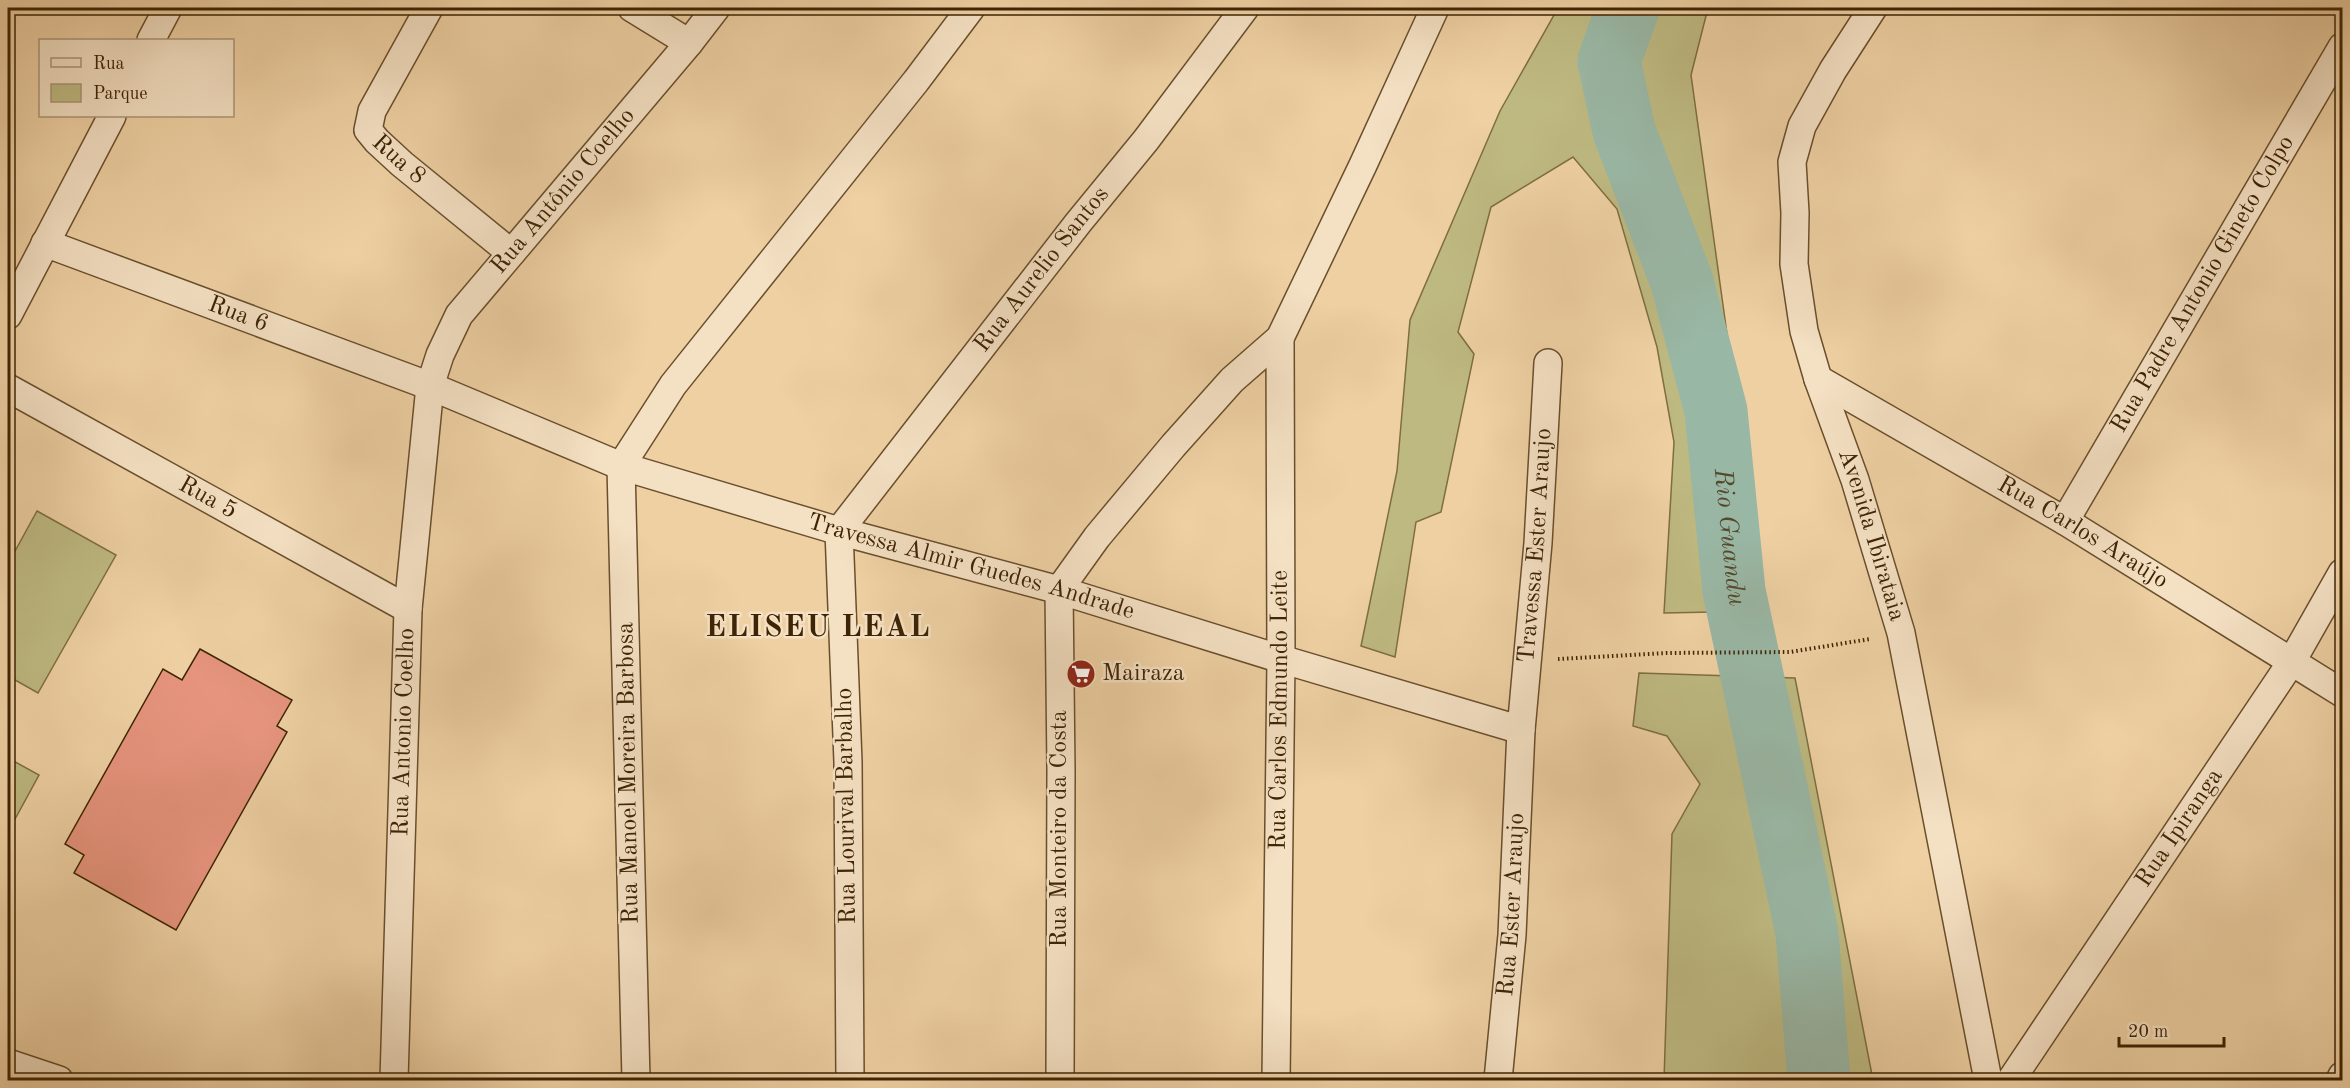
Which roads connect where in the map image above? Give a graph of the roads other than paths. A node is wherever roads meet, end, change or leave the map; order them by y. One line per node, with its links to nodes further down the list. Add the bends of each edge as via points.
1 (168, 8): 9 (street)
2 (429, 8): 14 (street, Rua 8, via 372,111 368,129 402,164)
3 (632, 8): 10 (street)
4 (716, 8): 10 (street, Rua Antônio Coelho)
5 (971, 8): 21 (street, via 673,385)
6 (1245, 8): 23 (street, Rua Aurelio Santos)
7 (1435, 8): 16 (street)
8 (1873, 8): 18 (street, Avenida Ibirataia, via 1802,126 1792,162 1794,264 1804,331)
9 (152, 39)
10 (689, 43): 14 (street, Rua Antônio Coelho)
11 (2343, 47): 22 (street, Rua Padre Antonio Gineto Colpo)
12 (111, 117): 13 (street)
13 (45, 243): 15 (street); 19 (street, Rua 6)
14 (511, 253): 19 (street, Rua Antônio Coelho, via 459,315)
15 (8, 315)
16 (1280, 338): 25 (street, via 1232,380 1173,446 1097,537); 27 (street, Rua Carlos Edmundo Leite)
17 (1548, 363): 30 (street, Travessa Ester Araujo, via 1538,543)
18 (1818, 379): 22 (street, Rua Carlos Araújo); 40 (street, Avenida Ibirataia, via 1855,480 1901,633)
19 (430, 386): 21 (street, Travessa Almir Guedes Andrade); 26 (street, Rua Antonio Coelho)
20 (8, 388): 26 (street, Rua 5)
21 (621, 466): 23 (street, Travessa Almir Guedes Andrade); 35 (street, Rua Manoel Moreira Barbosa)
22 (2065, 521): 28 (street, Rua Carlos Araújo)
23 (839, 531): 25 (street, Travessa Almir Guedes Andrade); 36 (street, Rua Lourival Barbalho, via 848,762)
24 (2343, 573): 28 (street, Rua Ipiranga)
25 (1059, 590): 27 (street, Travessa Almir Guedes Andrade); 37 (street, Rua Monteiro da Costa)
26 (408, 609): 34 (street, Rua Antonio Coelho)
27 (1281, 659): 30 (street, Travessa Almir Guedes Andrade); 38 (street, Rua Carlos Edmundo Leite)
28 (2292, 661): 29 (street, Rua Carlos Araújo); 41 (street, Rua Ipiranga)
29 (2343, 693)
30 (1521, 730): 39 (street, Rua Ester Araujo, via 1512,935)
31 (8, 1063): 33 (street)
32 (2343, 1076): 42 (street)
33 (59, 1080)
34 (394, 1080)
35 (636, 1080)
36 (850, 1080)
37 (1060, 1080)
38 (1276, 1080)
39 (1498, 1080)
40 (1988, 1080)
41 (2011, 1080)
42 (2340, 1080)

